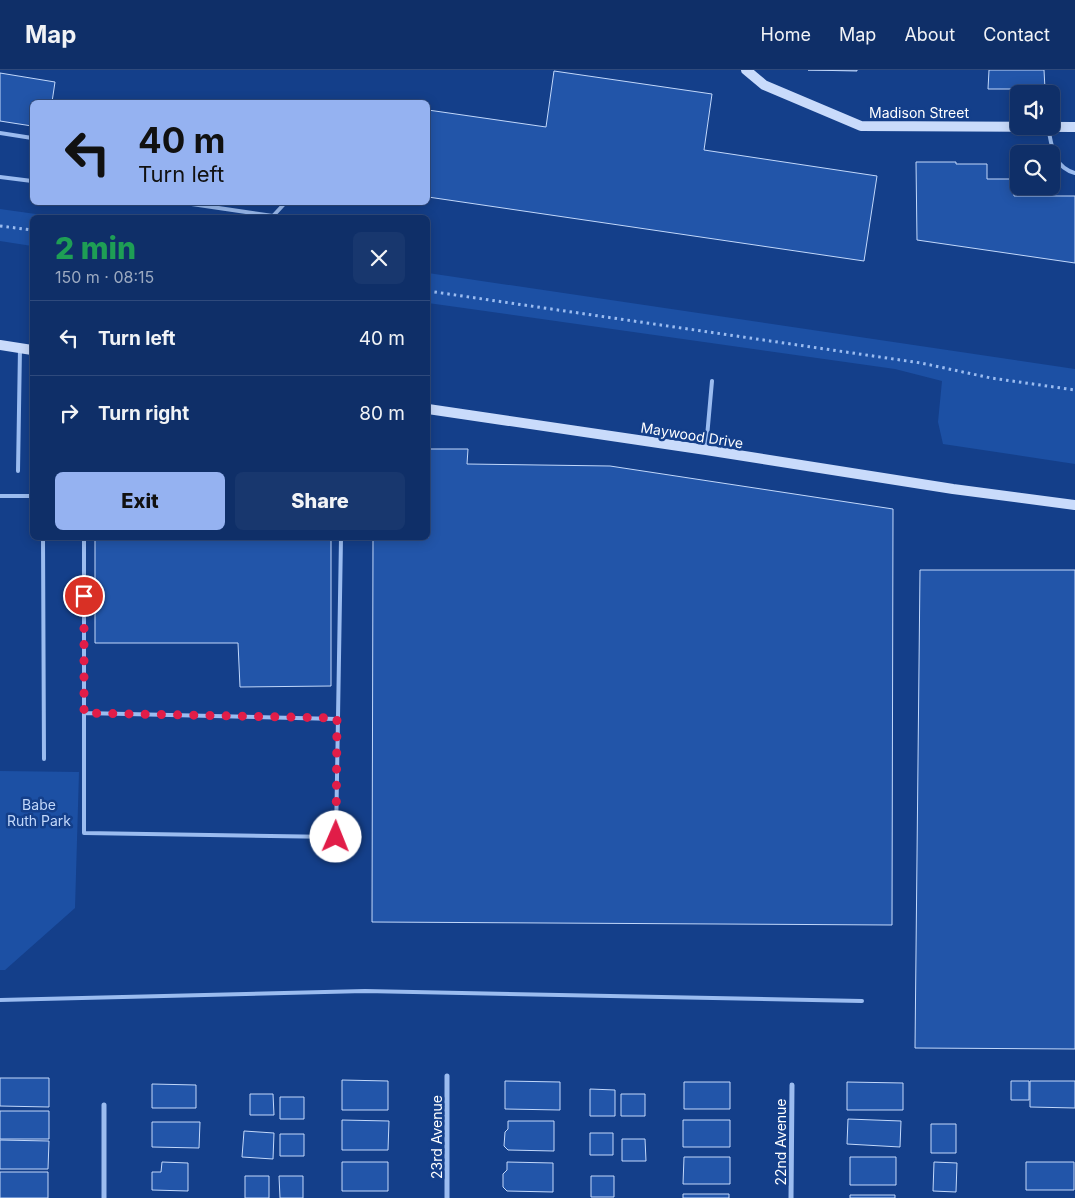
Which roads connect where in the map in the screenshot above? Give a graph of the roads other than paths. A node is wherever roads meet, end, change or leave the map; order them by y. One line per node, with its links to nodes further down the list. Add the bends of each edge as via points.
1 (746, 70): 2 (street, Madison Street, via 764,85 861,126)
2 (1010, 127)
3 (1060, 127): 4 (street, Madison Street)
4 (1075, 127)
5 (0, 133): 7 (lane)
6 (1050, 135): 8 (lane, via 1054,158 1067,171)
7 (30, 138)
8 (1075, 173)
9 (0, 176): 10 (lane)
10 (30, 181)
11 (198, 205): 13 (lane)
12 (283, 205): 14 (lane)
13 (266, 215)
14 (274, 215)
15 (0, 345): 16 (street)
16 (20, 348): 17 (street); 21 (lane)
17 (30, 350)
18 (712, 382): 20 (lane)
19 (430, 409): 20 (street, Maywood Drive)
20 (706, 450): 24 (street, Maywood Drive)
21 (18, 471)
22 (0, 496): 23 (lane)
23 (30, 496)
24 (1075, 505)
25 (43, 540): 30 (lane)
26 (84, 540): 28 (lane)
27 (341, 540): 29 (lane)
28 (84, 713): 29 (lane); 29 (lane, via 84,833 336,837)
29 (337, 718)
30 (44, 759)
31 (0, 1000): 32 (lane, via 365,991)
32 (862, 1001)
33 (447, 1076): 37 (street, 23rd Avenue)
34 (792, 1085): 38 (street, 22nd Avenue)
35 (104, 1105): 36 (street)
36 (104, 1198)
37 (447, 1198)
38 (791, 1198)

